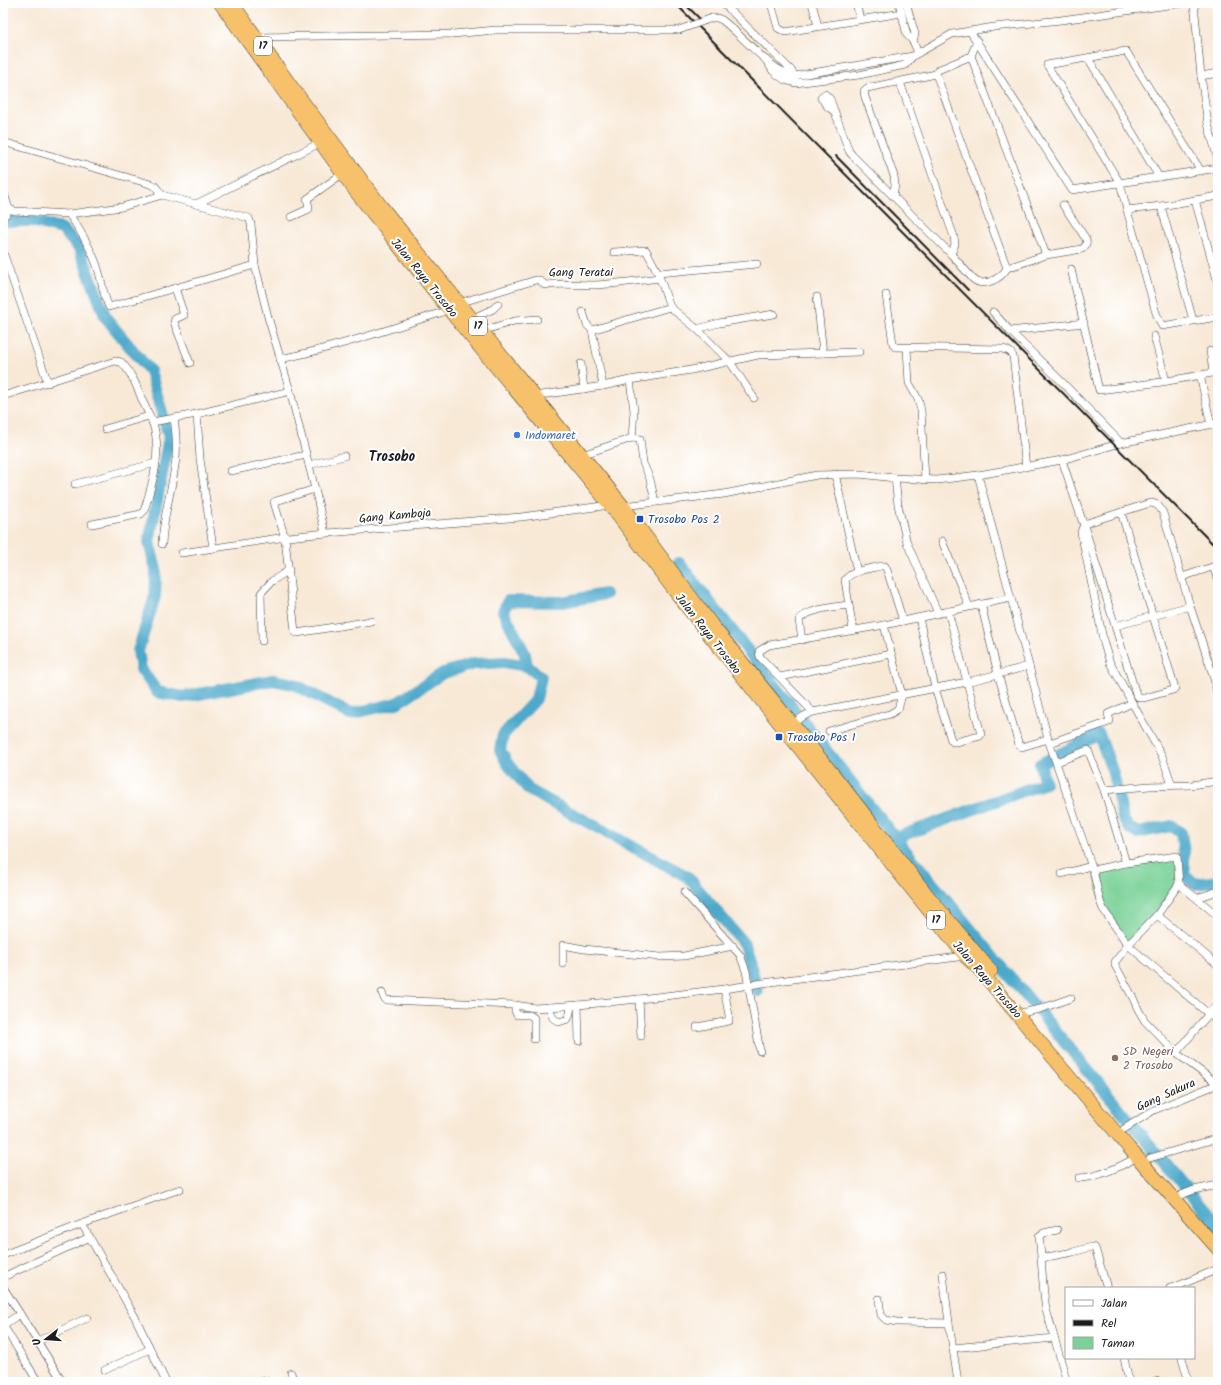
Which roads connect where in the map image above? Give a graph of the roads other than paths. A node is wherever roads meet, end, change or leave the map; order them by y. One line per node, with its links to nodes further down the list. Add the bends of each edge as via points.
1 (220, 3): 30 (highway, Jalan Raya Trosobo / 17)
2 (232, 3): 15 (highway, Jalan Raya Trosobo / 17)
3 (724, 3): 26 (street, via 791,70)
4 (771, 3): 13 (street, via 778,28 782,31)
5 (812, 3): 13 (street)
6 (856, 3): 12 (street)
7 (899, 3): 11 (street)
8 (906, 3): 17 (street, via 915,34)
9 (1183, 3): 14 (street)
10 (1194, 3): 25 (street)
11 (902, 13): 12 (street); 17 (street, via 907,35)
12 (860, 19): 13 (street)
13 (818, 26)
14 (970, 31): 16 (street); 18 (street, via 952,34)
15 (256, 37): 26 (street, bridge, via 453,34 496,30 679,30 717,18 766,60 773,71 780,73 785,80); 64 (highway, Jalan Raya Trosobo / 17)
16 (977, 40): 19 (street); 36 (street, via 1072,190)
17 (913, 41): 18 (street)
18 (916, 55): 21 (street); 24 (street, via 905,65)
19 (971, 56): 23 (street, via 938,70); 53 (street)
20 (1088, 58): 33 (street, via 1126,52); 35 (street); 36 (street, via 1047,65)
21 (856, 65): 24 (street); 26 (street)
22 (1218, 73): 25 (street)
23 (936, 74): 27 (street); 56 (street)
24 (859, 75): 26 (street)
25 (1201, 76): 31 (street, via 1208,124)
26 (795, 80)
27 (900, 82): 39 (street, via 867,88 864,91 894,176); 52 (street, via 954,237 955,244)
28 (835, 112): 39 (street, via 849,151)
29 (3, 142): 38 (street, via 147,183 155,186)
30 (320, 143): 34 (highway, Jalan Raya Trosobo / 17); 43 (street)
31 (1218, 160)
32 (1218, 168): 33 (street)
33 (1201, 171): 35 (street)
34 (342, 174): 49 (street, via 308,198 308,209); 64 (highway, Jalan Raya Trosobo / 17)
35 (1159, 177): 36 (street)
36 (1120, 183): 46 (street)
37 (3, 190): 47 (street)
38 (162, 195): 43 (street); 48 (street, via 122,206)
39 (893, 196): 52 (street)
40 (1218, 196): 41 (street)
41 (1195, 200): 45 (street); 59 (street)
42 (3, 203): 47 (street)
43 (196, 204): 55 (street, via 249,218)
44 (1063, 205): 53 (street, via 1086,239 1086,244 1082,249)
45 (1161, 206): 46 (street); 72 (street)
46 (1126, 210): 72 (street, via 1162,326)
47 (7, 213): 48 (street, via 18,211)
48 (69, 214): 60 (street, via 85,237 109,307)
49 (292, 217)
50 (3, 252): 90 (street)
51 (614, 252): 58 (street, via 646,250)
52 (951, 254): 56 (street, via 976,282 996,279)
53 (1046, 255): 56 (street)
54 (757, 264): 58 (street, Gang Teratai)
55 (255, 265): 60 (street); 83 (street)
56 (1007, 268)
57 (1071, 269): 73 (street)
58 (658, 275): 64 (street, Gang Teratai, via 628,282 594,285 545,285 536,280); 65 (street)
59 (1218, 283)
60 (175, 288): 85 (street, via 184,315 174,322)
61 (886, 295): 79 (street, via 894,346)
62 (817, 297): 82 (street)
63 (498, 304): 70 (street)
64 (454, 306): 70 (highway, Jalan Raya Trosobo / 17); 83 (street, Gang Teratai, via 385,331); 119 (highway, Jalan Raya Trosobo / 17)
65 (670, 307): 74 (street); 75 (street)
66 (583, 312): 75 (street, via 587,325)
67 (993, 312): 77 (street)
68 (774, 314): 74 (street, via 719,322)
69 (1218, 316): 72 (street)
70 (471, 319): 76 (highway, Jalan Raya Trosobo / 17)
71 (537, 320): 76 (street, via 518,320)
72 (1193, 320)
73 (1084, 323): 77 (street); 89 (street, via 1099,390)
74 (697, 329): 84 (street)
75 (592, 330): 91 (street)
76 (482, 331): 95 (highway, Jalan Raya Trosobo / 17)
77 (1010, 331): 103 (street, via 1064,382)
78 (1154, 336): 89 (street)
79 (907, 348): 110 (street, via 1002,349 1011,352); 115 (street, via 909,383 921,410)
80 (1210, 351): 87 (street, via 1213,372)
81 (859, 352): 82 (street)
82 (823, 353): 84 (street, via 758,355)
83 (280, 359): 93 (street)
84 (730, 362): 88 (street); 96 (street)
85 (190, 363)
86 (581, 364): 92 (street)
87 (1200, 375): 89 (street); 100 (street)
88 (630, 380): 91 (street); 102 (street, via 634,411)
89 (1166, 381)
90 (48, 383): 94 (street); 99 (street, via 119,361 128,370)
91 (604, 386): 92 (street)
92 (584, 389): 95 (street)
93 (290, 391): 97 (street); 104 (street)
94 (3, 396)
95 (534, 396): 105 (highway, Jalan Raya Trosobo / 17)
96 (754, 398)
97 (197, 414): 98 (street); 127 (street, via 200,459)
98 (172, 419): 99 (street); 126 (street, via 176,432 176,459 162,527)
99 (152, 420): 101 (street); 108 (street)
100 (1214, 424): 103 (street, Gang Kamboja)
101 (105, 429)
102 (632, 438): 105 (street); 118 (street, via 640,439)
103 (1121, 443): 107 (street, Gang Kamboja)
104 (306, 455): 109 (street); 111 (street)
105 (582, 455): 119 (highway, Jalan Raya Trosobo / 17)
106 (344, 456): 109 (street)
107 (1062, 460): 110 (street, Gang Kamboja); 122 (street)
108 (156, 463): 116 (street); 121 (street, via 142,513)
109 (308, 465): 117 (street)
110 (1026, 467): 113 (street, Gang Kamboja)
111 (231, 471)
112 (835, 474): 114 (street, Gang Kamboja); 118 (street, Gang Kamboja, via 817,475 724,494); 131 (street)
113 (978, 475): 115 (street, Gang Kamboja); 134 (street)
114 (895, 478): 115 (street, Gang Kamboja); 140 (street, via 898,506 907,543)
115 (925, 480)
116 (76, 484)
117 (315, 489): 123 (street); 124 (street, via 274,502)
118 (655, 502): 119 (street, Gang Kamboja)
119 (616, 505): 123 (street, Gang Kamboja, via 521,517); 130 (highway, Jalan Raya Trosobo / 17)
120 (1121, 512): 122 (street); 132 (street, via 1150,503 1161,509); 141 (street)
121 (92, 524)
122 (1084, 524): 146 (street); 159 (street, via 1081,532 1104,644 1110,663)
123 (325, 533): 124 (street, Gang Kamboja)
124 (285, 538): 127 (street, Gang Kamboja); 129 (street)
125 (942, 541): 137 (street)
126 (162, 544)
127 (213, 548): 128 (street, Gang Kamboja)
128 (182, 553)
129 (289, 570): 143 (street, via 296,633); 149 (street, via 272,581 261,593)
130 (665, 570): 161 (highway, Jalan Raya Trosobo / 17); 179 (highway, Jalan Raya Trosobo / 17, via 720,649)
131 (857, 572): 136 (street, via 845,580); 144 (street, via 881,566 886,568)
132 (1182, 577): 133 (street, via 1212,567); 138 (street)
133 (1218, 581)
134 (1011, 598): 135 (street); 151 (street)
135 (981, 604): 137 (street); 153 (street)
136 (848, 605): 147 (street); 148 (street, via 803,615 799,620)
137 (970, 606): 139 (street)
138 (1190, 606): 141 (street); 152 (street)
139 (948, 611): 140 (street); 155 (street)
140 (938, 613): 142 (street)
141 (1153, 616): 146 (street); 146 (street, via 1174,688 1144,698 1138,697)
142 (919, 618): 144 (street); 156 (street)
143 (371, 621)
144 (903, 621): 145 (street)
145 (884, 625): 147 (street); 150 (street)
146 (1115, 626)
147 (853, 630): 148 (street)
148 (802, 640): 154 (street, via 769,645 760,651 760,657)
149 (262, 641)
150 (892, 654): 154 (street); 157 (street)
151 (1029, 666): 153 (street); 163 (street)
152 (1215, 671): 158 (street)
153 (998, 674): 155 (street); 163 (street, via 1019,746)
154 (780, 678): 160 (street)
155 (967, 682): 156 (street); 156 (street, via 981,735 956,742 951,740)
156 (935, 688): 157 (street)
157 (902, 695): 160 (street); 162 (street, via 898,709 890,714)
158 (1218, 696)
159 (1132, 704): 163 (street, via 1108,714 1109,722); 166 (street, via 1162,756)
160 (813, 712): 161 (street)
161 (793, 723): 191 (highway, Jalan Raya Trosobo / 17, via 934,902)
162 (829, 731)
163 (1049, 741): 164 (street)
164 (1055, 758): 167 (street, via 1088,750); 169 (street)
165 (1218, 781): 166 (street)
166 (1172, 785): 167 (street)
167 (1105, 790): 168 (street)
168 (1126, 863): 169 (street); 171 (street, via 1176,856)
169 (1092, 868): 170 (street); 177 (street, via 1103,909)
170 (1062, 874)
171 (1179, 884): 174 (street); 175 (street)
172 (1218, 891): 174 (street)
173 (684, 892): 178 (street)
174 (1197, 898): 176 (street)
175 (1158, 915): 177 (street); 181 (street)
176 (1218, 916)
177 (1128, 945): 192 (street); 199 (street, via 1115,962 1115,967 1145,1021)
178 (733, 946): 180 (street, via 684,956 660,957 563,946); 182 (street, via 740,955)
179 (965, 956): 182 (street); 191 (highway, Jalan Raya Trosobo / 17)
180 (564, 964)
181 (1218, 965)
182 (750, 985): 183 (street); 198 (street)
183 (724, 989): 186 (street); 194 (street, via 729,1021)
184 (382, 993): 188 (street, via 386,1000)
185 (1071, 998): 191 (street)
186 (639, 999): 189 (street); 195 (street)
187 (1218, 1003): 192 (street)
188 (515, 1005): 190 (street); 196 (street, via 517,1015 530,1015 534,1018)
189 (574, 1005): 190 (street); 190 (street, via 568,1019 559,1022 553,1018); 197 (street)
190 (549, 1007)
191 (1028, 1011): 201 (highway, Jalan Raya Trosobo / 17); 203 (highway, Jalan Raya Trosobo / 17)
192 (1209, 1014): 193 (street); 199 (street)
193 (1218, 1022)
194 (698, 1027)
195 (641, 1036)
196 (534, 1039)
197 (579, 1041)
198 (760, 1051)
199 (1176, 1053): 200 (street)
200 (1218, 1084): 201 (street, Gang Sakura, via 1154,1110)
201 (1126, 1127): 203 (highway, Jalan Raya Trosobo / 17)
202 (1218, 1138): 203 (street)
203 (1151, 1156): 204 (street); 207 (highway, Jalan Raya Trosobo / 17); 212 (highway, Jalan Raya Trosobo / 17)
204 (1079, 1178)
205 (1218, 1185): 207 (street)
206 (180, 1189): 208 (street)
207 (1182, 1194): 211 (highway, Jalan Raya Trosobo / 17)
208 (82, 1224): 210 (street); 213 (street)
209 (1057, 1230): 214 (street, via 1039,1236)
210 (90, 1237): 217 (street); 229 (street)
211 (1218, 1237)
212 (1218, 1248)
213 (3, 1255)
214 (1042, 1258): 218 (street, via 1095,1248); 226 (street, via 1044,1297)
215 (1218, 1269): 219 (street)
216 (943, 1274): 224 (street)
217 (3, 1277)
218 (1107, 1287)
219 (1173, 1287)
220 (3, 1288): 222 (street)
221 (879, 1299): 224 (street, via 881,1315 886,1320)
222 (19, 1315): 225 (street); 227 (street)
223 (87, 1318): 227 (street)
224 (948, 1323): 228 (street)
225 (4, 1325): 234 (street)
226 (1054, 1338): 228 (street); 241 (street)
227 (38, 1341): 235 (street)
228 (953, 1348): 240 (street)
229 (150, 1349): 232 (street); 236 (street)
230 (1124, 1359): 242 (street)
231 (1182, 1359): 243 (street)
232 (105, 1370)
233 (291, 1373): 239 (street)
234 (38, 1382)
235 (63, 1382)
236 (166, 1382)
237 (258, 1382): 238 (street)
238 (267, 1382)
239 (294, 1382)
240 (958, 1382)
241 (1067, 1382)
242 (1129, 1382)
243 (1189, 1382)

